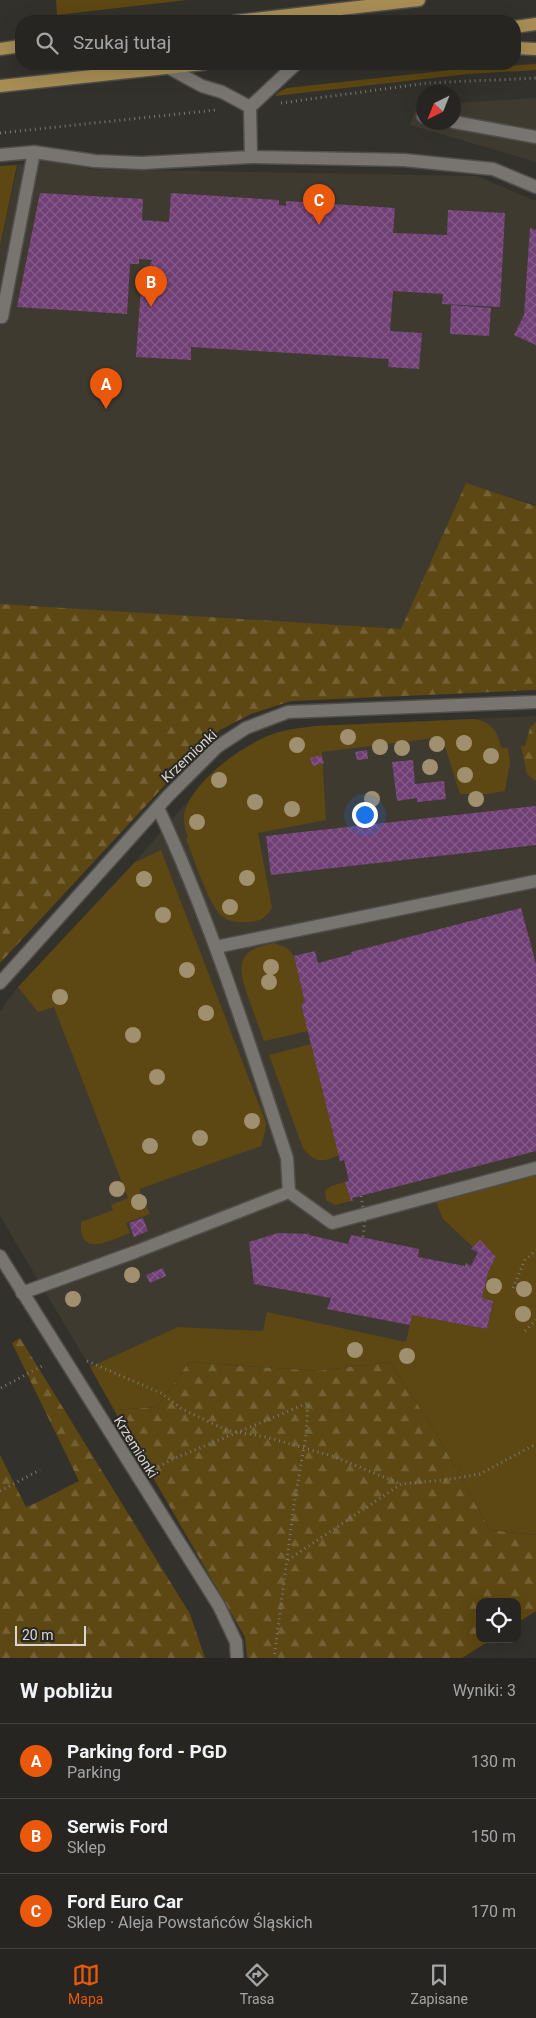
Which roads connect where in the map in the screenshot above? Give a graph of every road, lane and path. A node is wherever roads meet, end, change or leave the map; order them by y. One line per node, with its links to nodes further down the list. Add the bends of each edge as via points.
1 (419, 0): 2 (main road)
2 (288, 15)
3 (536, 24): 4 (main road)
4 (521, 26)
5 (15, 47): 6 (main road)
6 (0, 48)
7 (521, 48): 8 (main road)
8 (536, 49)
9 (150, 70): 13 (main road)
10 (173, 70): 14 (street)
11 (290, 70): 14 (street)
12 (536, 78): 14 (path, via 428,83)
13 (0, 86)
14 (250, 107): 21 (street)
15 (220, 110): 17 (path)
16 (461, 123): 18 (street)
17 (0, 134)
18 (536, 137)
19 (34, 152): 20 (street); 21 (street, via 95,161 142,163); 23 (street)
20 (0, 155)
21 (251, 157): 22 (street, via 404,160 493,169)
22 (536, 187)
23 (2, 317)
24 (536, 702): 25 (street, Krzemionki, via 288,712 246,728 216,747)
25 (158, 808): 27 (street); 28 (street, Krzemionki)
26 (536, 881): 27 (street)
27 (216, 947): 30 (street, via 288,1158)
28 (0, 983)
29 (536, 1168): 30 (street, via 332,1223)
30 (289, 1192): 36 (street)
31 (361, 1196): 32 (path, bridge, via 365,1219)
32 (363, 1237)
33 (536, 1250): 35 (path, via 526,1260)
34 (0, 1256): 36 (street, Krzemionki)
35 (513, 1288)
36 (22, 1293): 50 (street, Krzemionki, via 219,1606 236,1642)
37 (536, 1320): 38 (path)
38 (525, 1331)
39 (84, 1359): 42 (path, via 161,1393 182,1409)
40 (44, 1365): 41 (path)
41 (1, 1388)
42 (236, 1433): 44 (path, via 266,1437); 44 (path, via 308,1403); 45 (path)
43 (536, 1444): 47 (path, via 480,1474)
44 (304, 1448): 47 (path); 49 (path)
45 (155, 1469)
46 (40, 1470): 48 (path)
47 (401, 1484): 49 (path)
48 (0, 1491)
49 (288, 1560): 51 (path)
50 (237, 1658)
51 (274, 1658)

